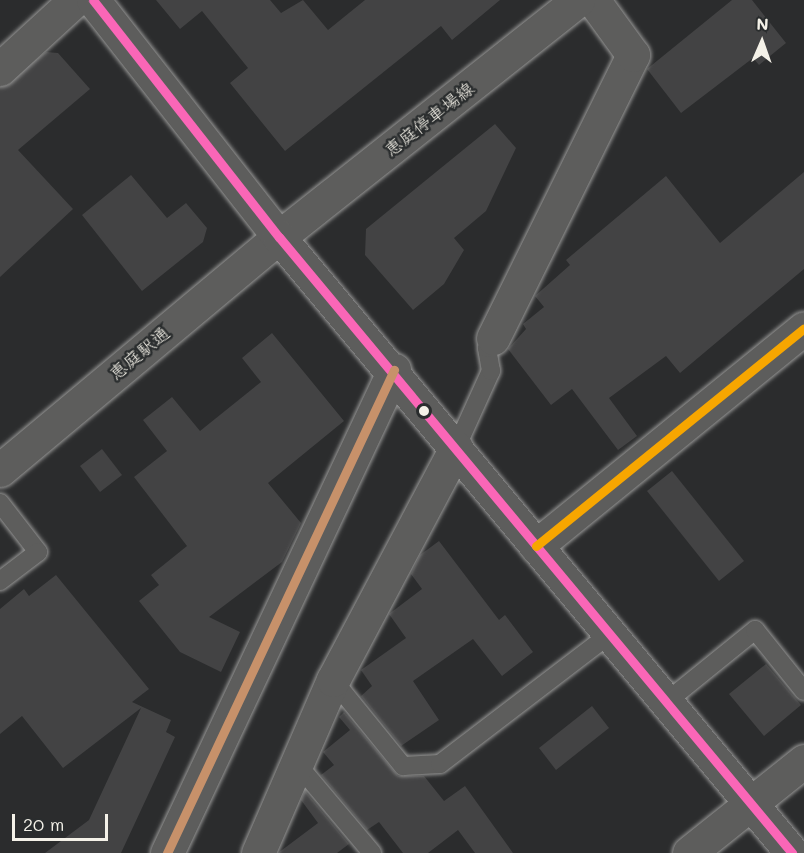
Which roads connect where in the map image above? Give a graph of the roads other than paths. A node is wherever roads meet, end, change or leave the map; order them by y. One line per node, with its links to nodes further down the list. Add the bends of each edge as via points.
1 (75, 0): 5 (street)
2 (93, 0): 6 (street)
3 (578, 0): 6 (street, 恵庭停車場線)
4 (593, 0): 8 (street, via 633,55)
5 (0, 69)
6 (279, 237): 9 (street); 11 (street, 恵庭駅通)
7 (804, 328): 13 (street)
8 (493, 338): 10 (lane, via 487,348 491,371)
9 (394, 370): 10 (street); 22 (street)
10 (456, 448): 13 (street); 16 (street)
11 (0, 470)
12 (0, 503): 14 (lane, via 38,552)
13 (536, 546): 15 (street)
14 (0, 581)
15 (609, 635): 16 (lane, via 440,764 403,766); 18 (street)
16 (333, 680): 20 (street)
17 (804, 691): 18 (lane, via 754,630)
18 (665, 703): 21 (street)
19 (804, 761): 21 (street)
20 (298, 765): 23 (street); 24 (lane)
21 (750, 804): 25 (street); 26 (street)
22 (167, 853)
23 (258, 853)
24 (372, 853)
25 (688, 853)
26 (792, 853)

